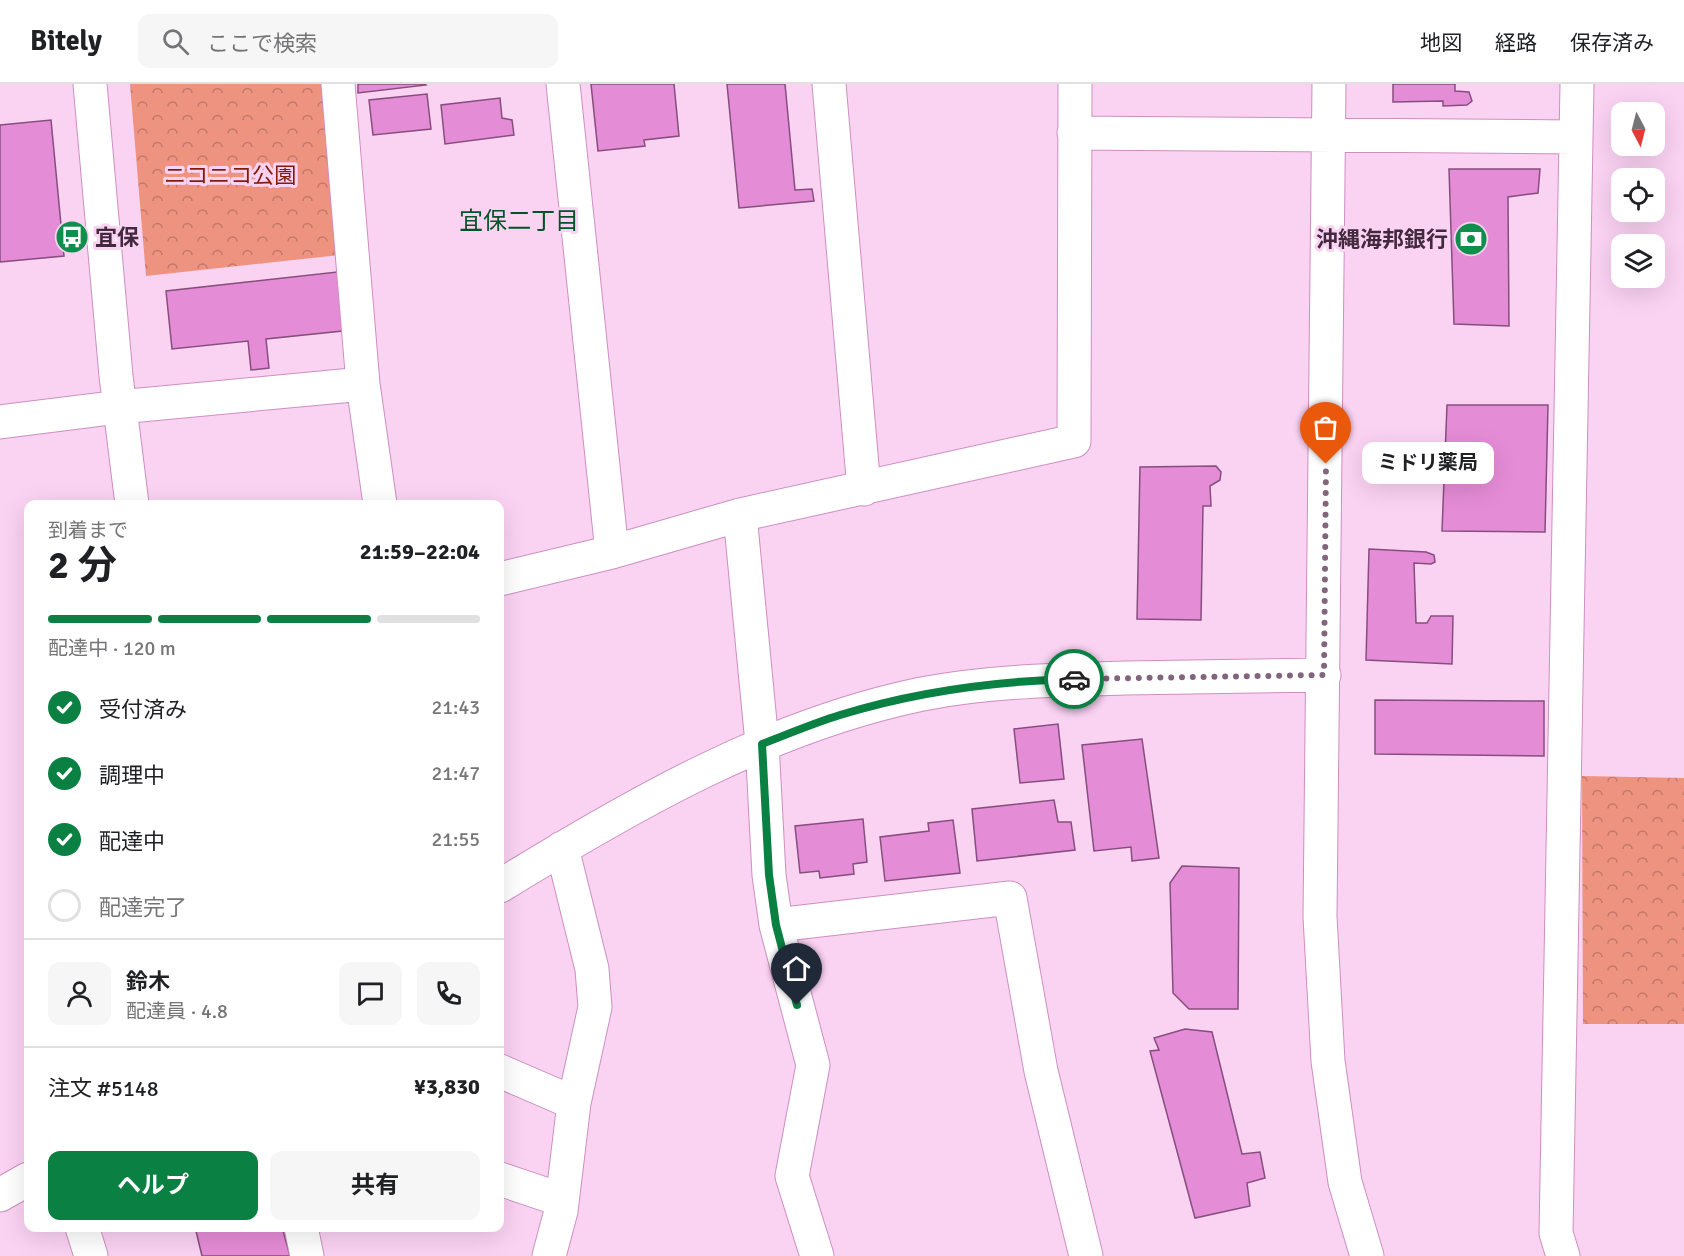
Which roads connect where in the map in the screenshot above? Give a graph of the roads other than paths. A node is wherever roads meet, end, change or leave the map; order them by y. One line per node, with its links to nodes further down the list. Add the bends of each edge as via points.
1 (90, 84): 12 (street)
2 (338, 84): 11 (street)
3 (563, 84): 18 (street)
4 (830, 84): 14 (street)
5 (1075, 84): 8 (street)
6 (1329, 84): 9 (street)
7 (1577, 84): 10 (street)
8 (1074, 133): 9 (street); 14 (street, via 1074,441)
9 (1328, 135): 10 (street); 20 (street)
10 (1575, 137): 39 (street, via 1556,1233)
11 (363, 384): 12 (street); 16 (street)
12 (119, 407): 13 (street); 15 (street)
13 (0, 422)
14 (864, 489): 17 (street)
15 (131, 500)
16 (379, 500)
17 (740, 515): 18 (street); 21 (street)
18 (612, 552): 19 (street)
19 (504, 578)
20 (1324, 675): 21 (street, via 1028,680 923,694 839,715); 38 (street, via 1320,917 1328,1061 1345,1182)
21 (762, 744): 22 (street, via 671,786); 24 (street, via 769,875)
22 (562, 848): 23 (street); 26 (street, via 592,969 595,1007)
23 (504, 884)
24 (776, 925): 36 (street, via 813,1065 792,1176); 37 (street, via 1010,898 1041,1071)
25 (504, 1073): 26 (street)
26 (574, 1102): 30 (street)
27 (504, 1180): 30 (street)
28 (24, 1181): 29 (street)
29 (0, 1195)
30 (562, 1200): 35 (street)
31 (84, 1232): 33 (street)
32 (302, 1232): 34 (street)
33 (92, 1256)
34 (307, 1256)
35 (549, 1256)
36 (817, 1256)
37 (1086, 1256)
38 (1366, 1256)
39 (1563, 1256)

